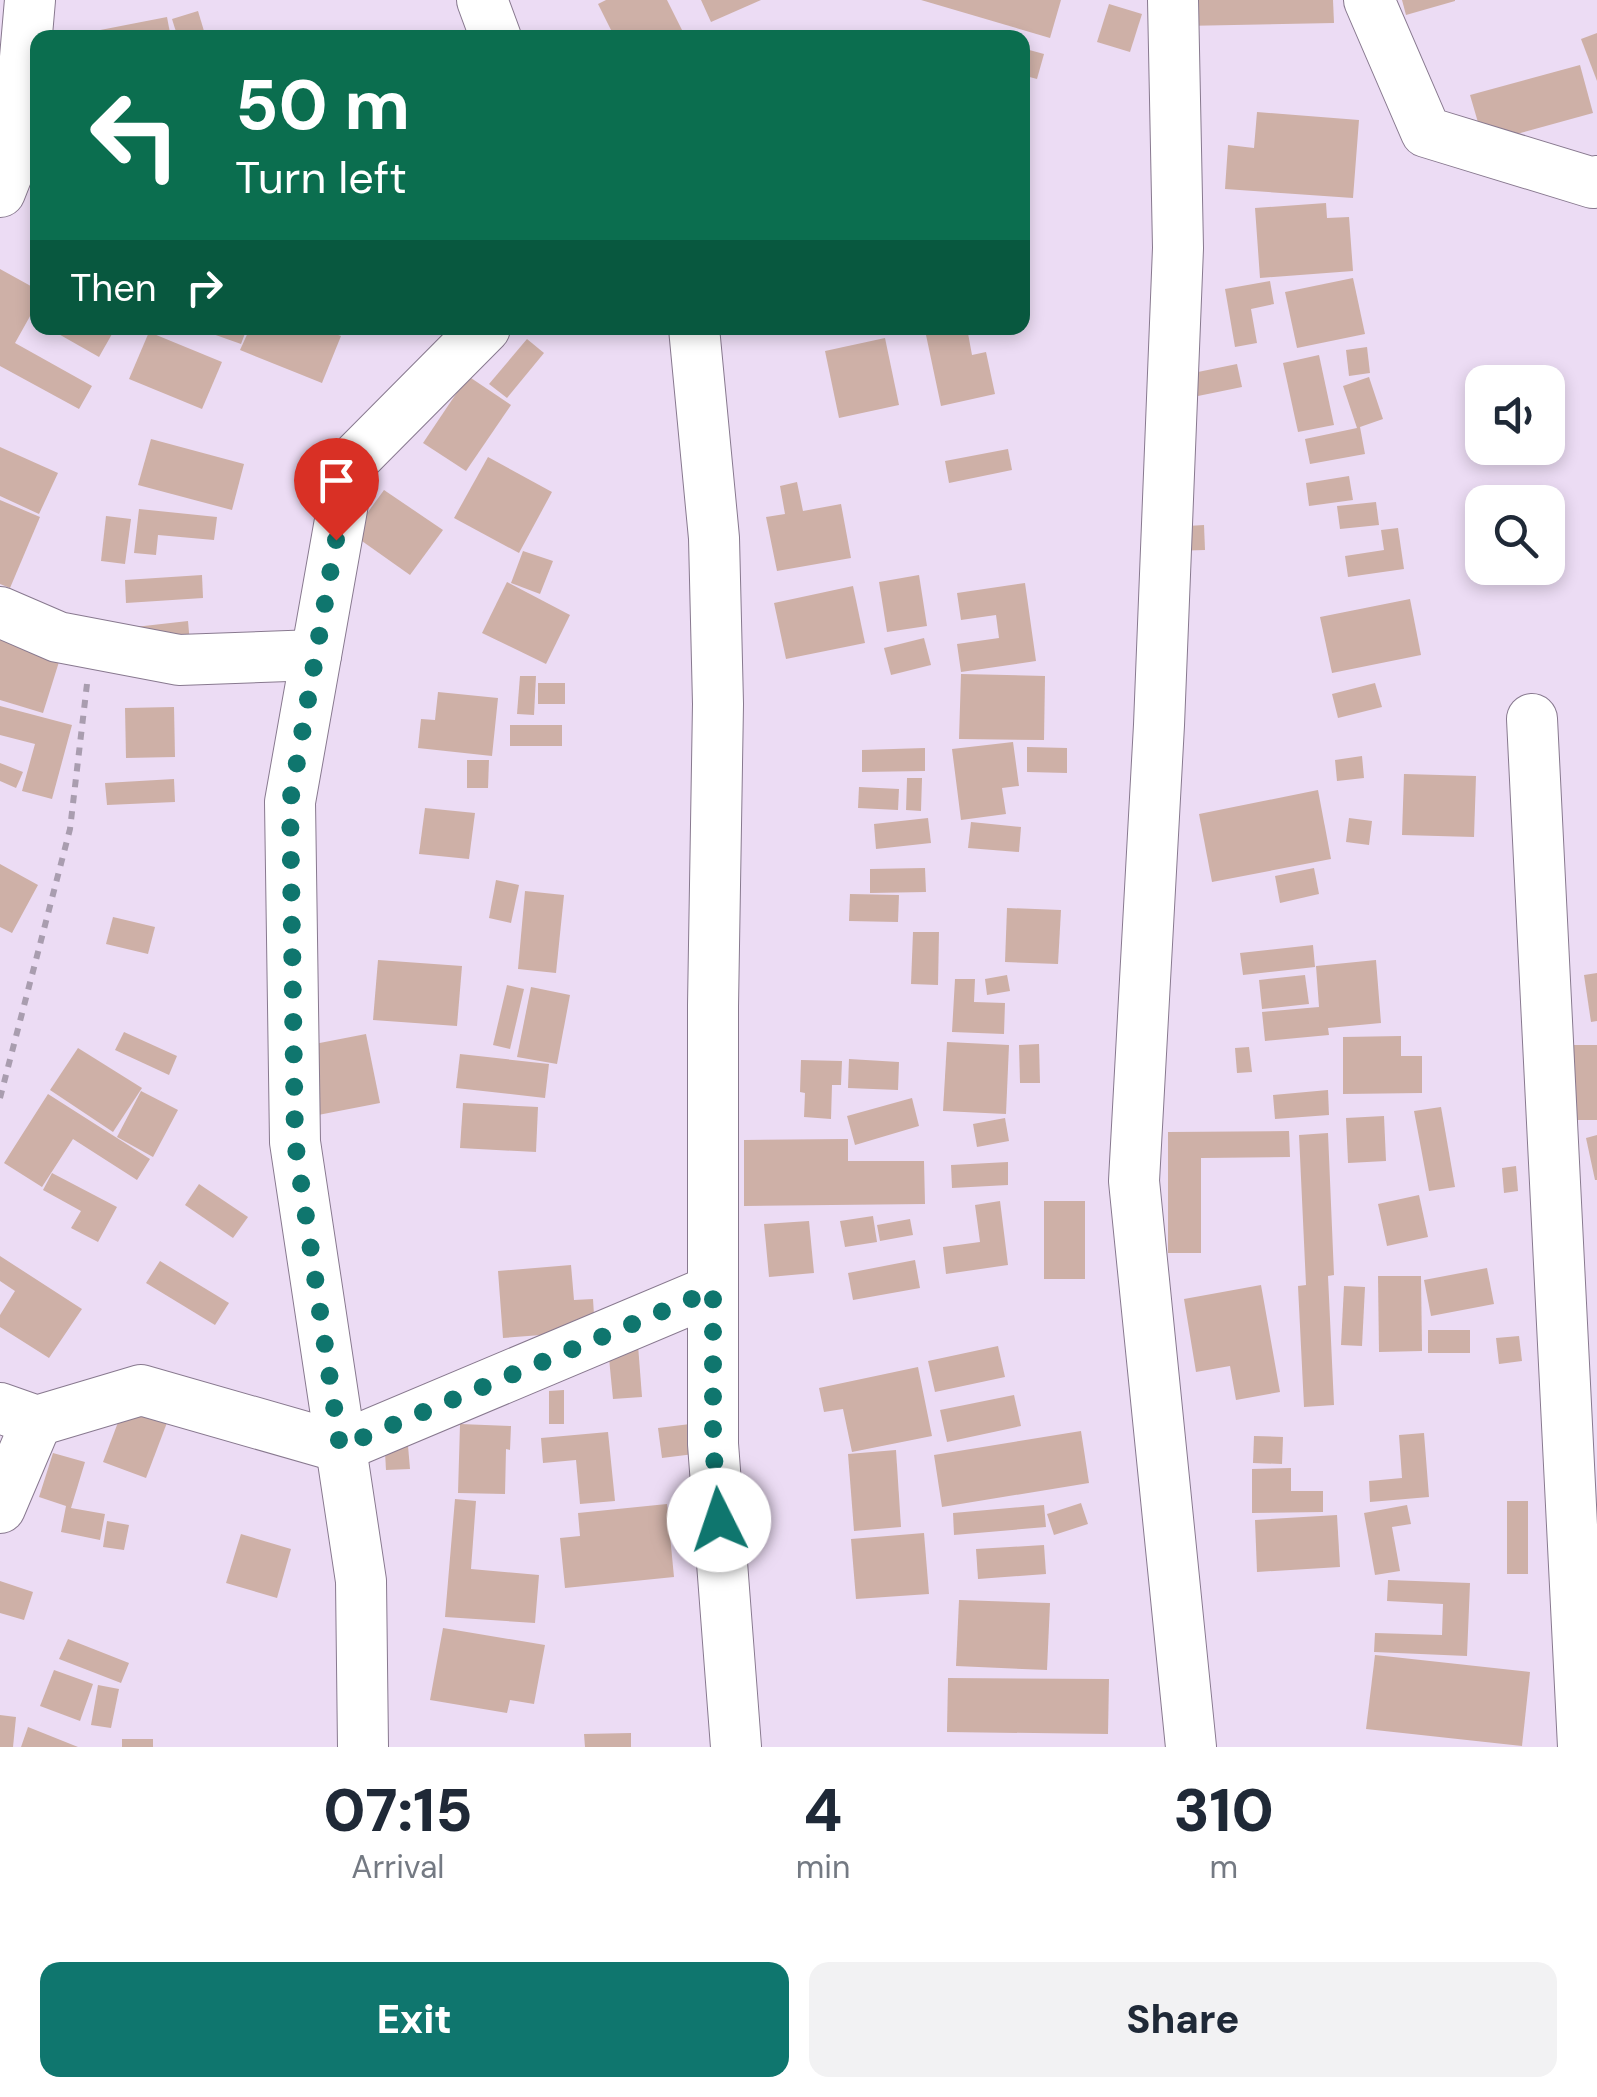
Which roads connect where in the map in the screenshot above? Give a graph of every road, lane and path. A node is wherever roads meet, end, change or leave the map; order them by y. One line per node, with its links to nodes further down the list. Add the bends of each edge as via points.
1 (30, 0): 7 (street, via 17,149)
2 (482, 0): 5 (street)
3 (1173, 0): 21 (street, via 1178,248 1134,1181)
4 (1370, 0): 6 (street, via 1426,132)
5 (493, 30)
6 (1597, 181)
7 (0, 192)
8 (478, 335): 12 (street, via 350,464)
9 (695, 335): 15 (street, via 714,538 718,704)
10 (0, 612): 11 (street)
11 (91, 643): 12 (street, via 179,660); 14 (path, via 70,830)
12 (316, 656): 17 (street, via 290,802 295,1142)
13 (1532, 719): 22 (street)
14 (0, 1098)
15 (713, 1290): 17 (street); 20 (street, via 713,1444)
16 (18, 1414): 17 (street, via 142,1390); 18 (street)
17 (340, 1447): 19 (street, via 360,1581)
18 (0, 1508)
19 (361, 1743)
20 (736, 1747)
21 (1191, 1747)
22 (1584, 1747)

